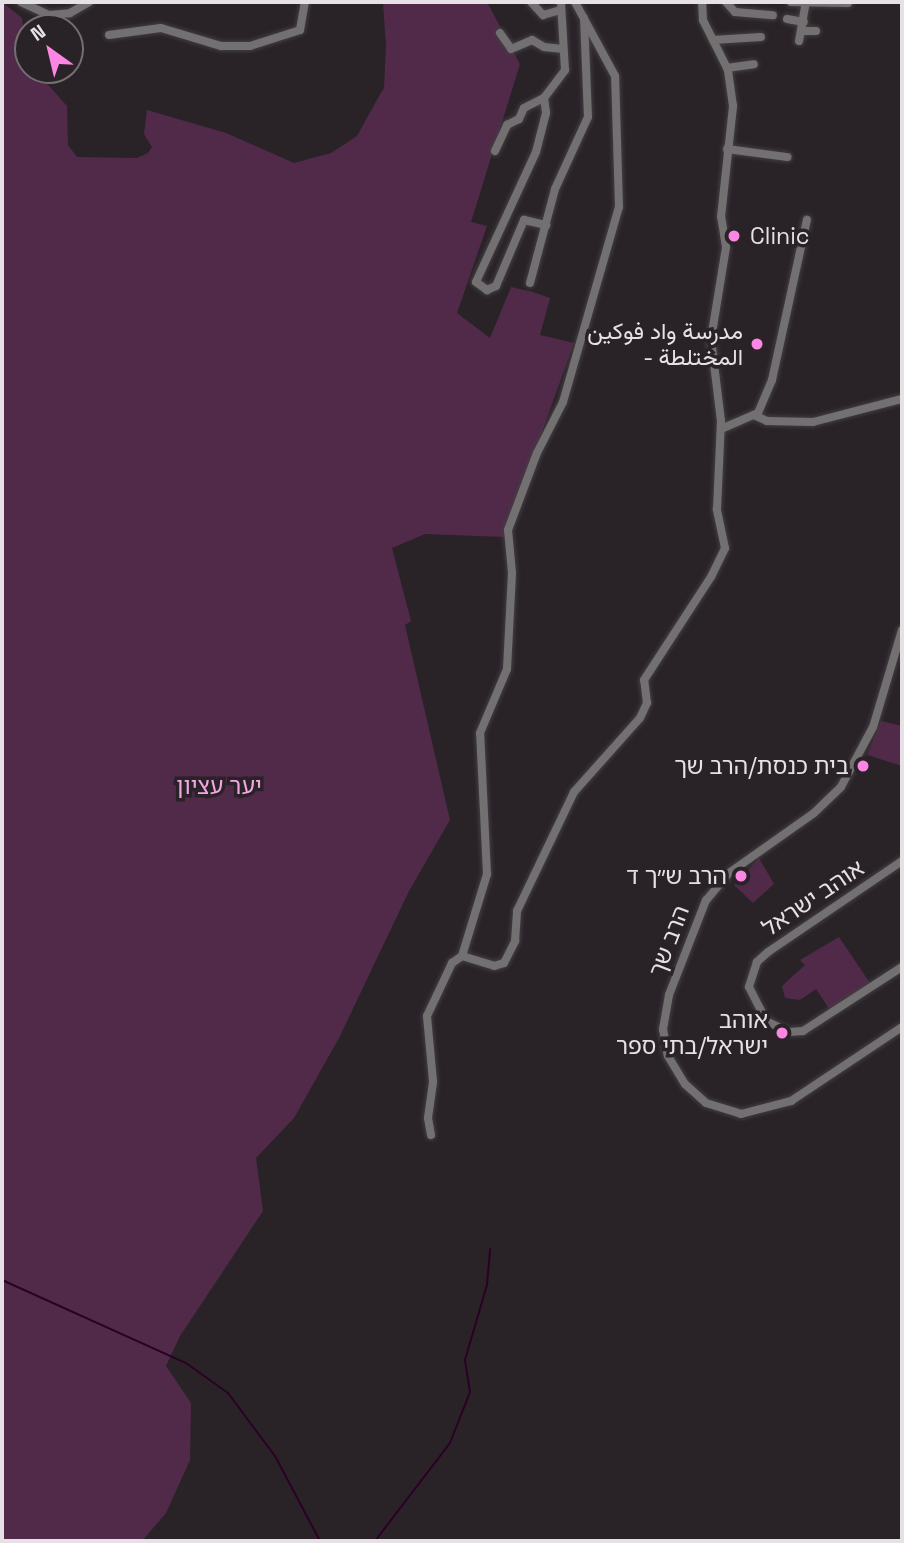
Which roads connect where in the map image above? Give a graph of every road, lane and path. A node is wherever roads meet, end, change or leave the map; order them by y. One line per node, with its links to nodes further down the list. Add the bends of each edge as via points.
1 (21, 2): 2 (street, via 49,15 70,12)
2 (89, 2)
3 (305, 2): 18 (street, via 305,23 299,31 250,46 225,47 161,28)
4 (531, 2): 11 (street, via 543,15)
5 (575, 2): 13 (street)
6 (702, 2): 20 (street, via 703,20)
7 (726, 2): 12 (street, via 735,12)
8 (791, 2): 9 (street)
9 (807, 3): 10 (street); 15 (street)
10 (848, 3)
11 (561, 6): 22 (street)
12 (773, 15)
13 (584, 18): 30 (street, via 588,117 555,189); 37 (street, via 615,76 619,207 563,402 537,453 508,530 512,573 507,669 480,733 486,874)
14 (787, 19): 15 (street)
15 (803, 26): 16 (street); 21 (street)
16 (816, 31)
17 (500, 33): 22 (street, via 511,49 533,40 544,47)
18 (109, 35)
19 (761, 37): 20 (street)
20 (713, 40): 24 (street)
21 (799, 41)
22 (564, 49): 25 (street, via 565,70)
23 (754, 64): 24 (street)
24 (727, 68): 26 (street, via 733,106)
25 (544, 98): 27 (street, via 524,108 519,120 507,125); 30 (street, via 547,113 536,152 475,274 476,282 487,290 496,286 524,220)
26 (727, 149): 28 (street); 34 (street, via 721,217 726,247 711,339)
27 (495, 151)
28 (787, 157)
29 (807, 220): 33 (street, via 772,380)
30 (546, 225): 31 (street)
31 (530, 283)
32 (902, 399): 33 (street, via 813,422 776,422)
33 (754, 415): 34 (street)
34 (721, 429): 37 (street, via 717,509 724,548 711,576 644,680 648,703 640,718 574,792 517,911 516,941 503,963 494,966)
35 (902, 630): 39 (street, הרב שך, via 873,727 841,787 814,813 729,873 706,900 668,995 663,1029 668,1056 685,1084 706,1103 741,1114 791,1101)
36 (902, 861): 38 (street, אוהב ישראל, via 768,951 757,962 749,987 766,1021 789,1032 803,1031)
37 (462, 956): 40 (street, via 452,963 427,1016 433,1082)
38 (902, 967)
39 (902, 1027)
40 (431, 1135)

